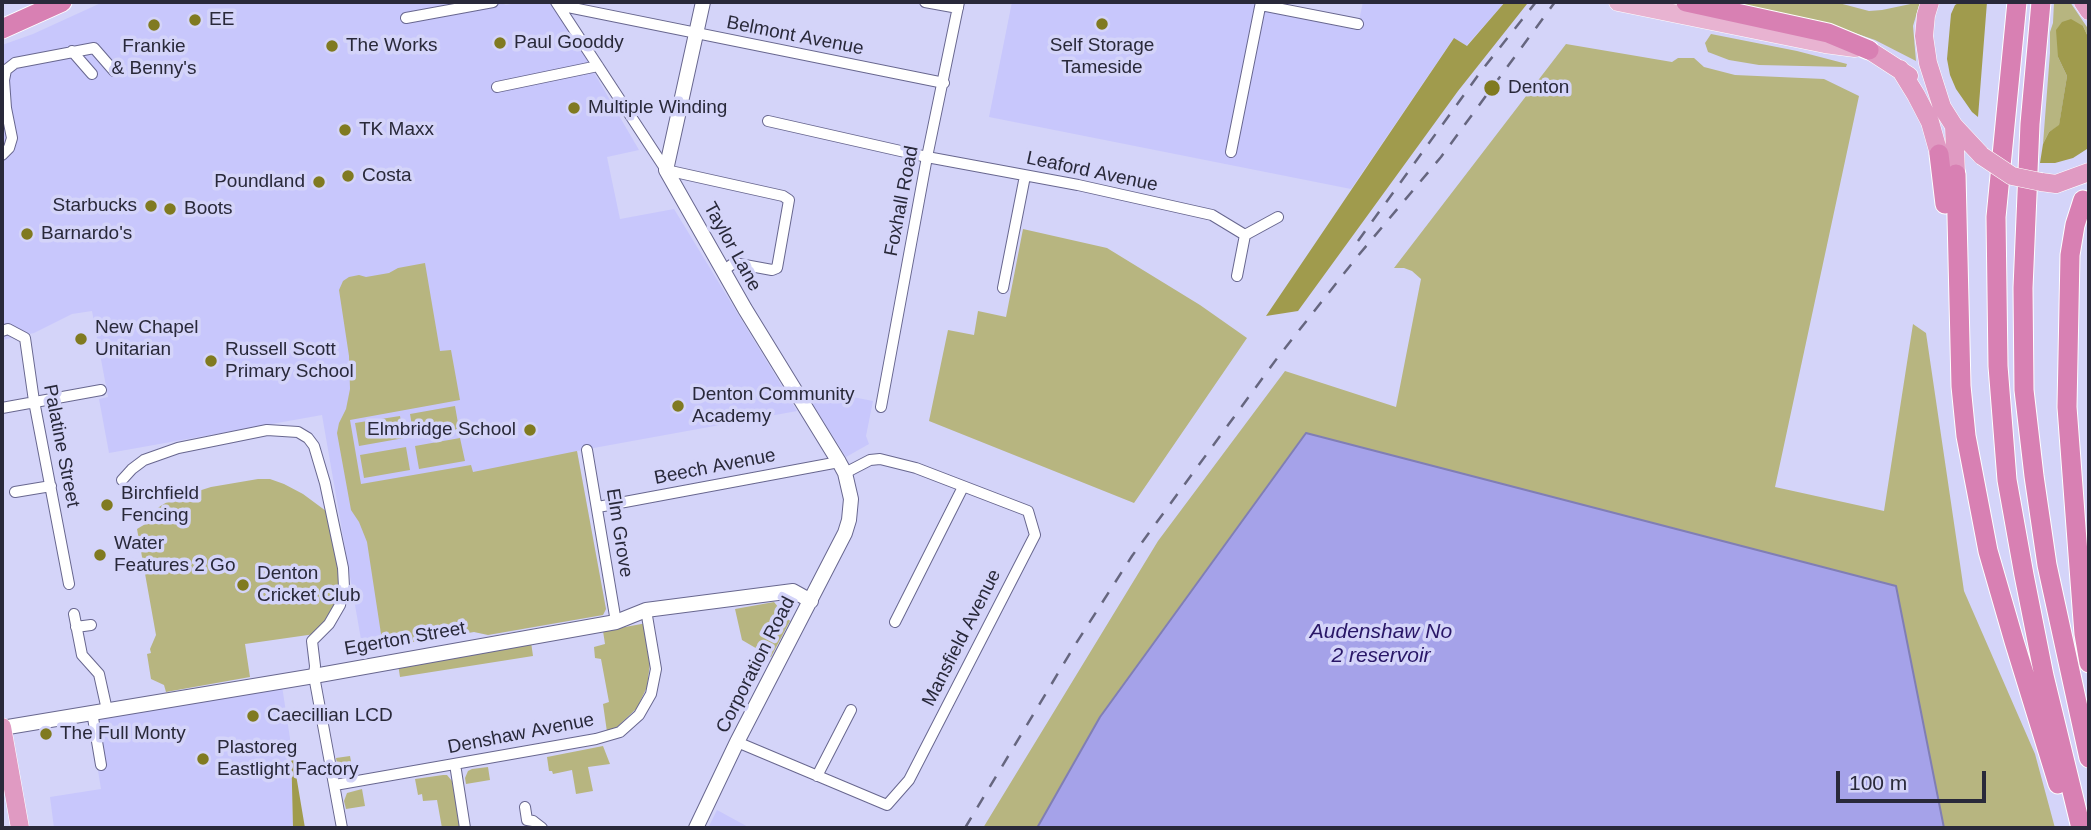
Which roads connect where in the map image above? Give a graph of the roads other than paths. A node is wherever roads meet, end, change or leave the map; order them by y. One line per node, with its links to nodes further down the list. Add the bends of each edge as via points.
1 (62, 2): 17 (highway)
2 (493, 2): 15 (street)
3 (703, 2): 18 (street)
4 (925, 2): 13 (street)
5 (1618, 2): 19 (main road)
6 (1686, 2): 19 (highway, via 1828,33)
7 (1930, 2): 28 (highway, via 1924,36 1927,63)
8 (2017, 2): 89 (highway, via 1996,217 1998,366 2007,480 2024,576)
9 (2041, 2): 76 (highway, via 2029,152 2024,390 2047,565)
10 (2083, 2): 14 (highway)
11 (557, 3): 18 (street, Belmont Avenue); 21 (street, Taylor Lane)
12 (1261, 3): 16 (street); 33 (street)
13 (959, 5): 26 (street, Foxhall Road)
14 (2089, 11)
15 (406, 18)
16 (1358, 24)
17 (2, 29)
18 (696, 34): 26 (street, Belmont Avenue); 37 (street)
19 (1869, 50): 22 (highway)
20 (72, 51): 23 (street, via 94,48); 24 (street); 25 (street, via 15,63)
21 (598, 66): 27 (street); 37 (street, Taylor Lane)
22 (1900, 69): 28 (highway); 34 (highway, via 1930,122)
23 (114, 71)
24 (92, 74)
25 (3, 79): 29 (street)
26 (944, 83): 36 (street, Foxhall Road)
27 (497, 87)
28 (1942, 107): 31 (highway)
29 (6, 108): 32 (street); 35 (street, via 12,138)
30 (768, 121): 36 (street, Leaford Avenue)
31 (1954, 127): 38 (highway, bridge, via 1982,156 2012,176 2056,184); 39 (highway)
32 (2, 141)
33 (1231, 152)
34 (1939, 154): 48 (highway)
35 (2, 155)
36 (927, 157): 40 (street, Leaford Avenue); 53 (street, Foxhall Road)
37 (666, 170): 45 (street, Taylor Lane); 45 (street, via 789,200 777,268 734,263)
38 (2089, 172)
39 (1956, 174): 48 (highway)
40 (1025, 176): 44 (street, Leaford Avenue, via 1212,215); 47 (street)
41 (2089, 178): 42 (highway)
42 (2083, 200): 70 (highway, via 2070,255 2067,407)
43 (1278, 217): 44 (street)
44 (1245, 235): 46 (street)
45 (724, 270): 55 (street, Taylor Lane)
46 (1237, 276)
47 (1003, 288)
48 (1958, 312): 88 (highway, via 1966,436 1989,551)
49 (2, 331): 51 (street, Palatine Street, via 8,329 25,338)
50 (101, 390): 51 (street)
51 (34, 401): 52 (street); 57 (street, Palatine Street)
52 (2, 408)
53 (881, 408)
54 (587, 450): 60 (street, Elm Grove)
55 (842, 468): 58 (street, Mansfield Avenue, via 880,459); 60 (street, Beech Avenue); 61 (street, Taylor Lane, via 851,499)
56 (122, 480): 71 (street, via 144,460 178,448 267,430 298,432 308,438 325,483 344,587 336,615 312,640)
57 (51, 486): 59 (street); 62 (street, Palatine Street)
58 (963, 486): 67 (street); 79 (street, Mansfield Avenue, via 1028,511 1035,535 909,780 887,805)
59 (15, 492)
60 (598, 507): 66 (street, Elm Grove)
61 (849, 520): 63 (street, Corporation Road)
62 (69, 584)
63 (811, 601): 64 (street, Egerton Street, via 793,592); 75 (street, Corporation Road)
64 (646, 610): 66 (street, Egerton Street); 77 (street, Denshaw Avenue, via 656,669 651,694 639,715 622,730 596,739)
65 (74, 614): 69 (street)
66 (616, 622): 71 (street, Egerton Street)
67 (895, 622)
68 (91, 625): 69 (street)
69 (76, 628): 73 (street, via 82,655 99,674)
70 (2089, 663)
71 (314, 676): 73 (street, Egerton Street); 80 (street)
72 (851, 710): 79 (street)
73 (100, 711): 74 (street, Egerton Street); 78 (street)
74 (2, 727): 82 (highway)
75 (737, 742): 79 (street, Mansfield Avenue); 87 (street, Corporation Road)
76 (2089, 758)
77 (455, 764): 80 (street, Denshaw Avenue); 85 (street)
78 (101, 765)
79 (817, 776)
80 (335, 785): 84 (street)
81 (525, 807): 83 (street)
82 (16, 818)
83 (526, 824): 86 (street, via 533,821)
84 (342, 828)
85 (465, 828)
86 (542, 828)
87 (696, 828)
88 (2073, 828)
89 (2081, 828)

